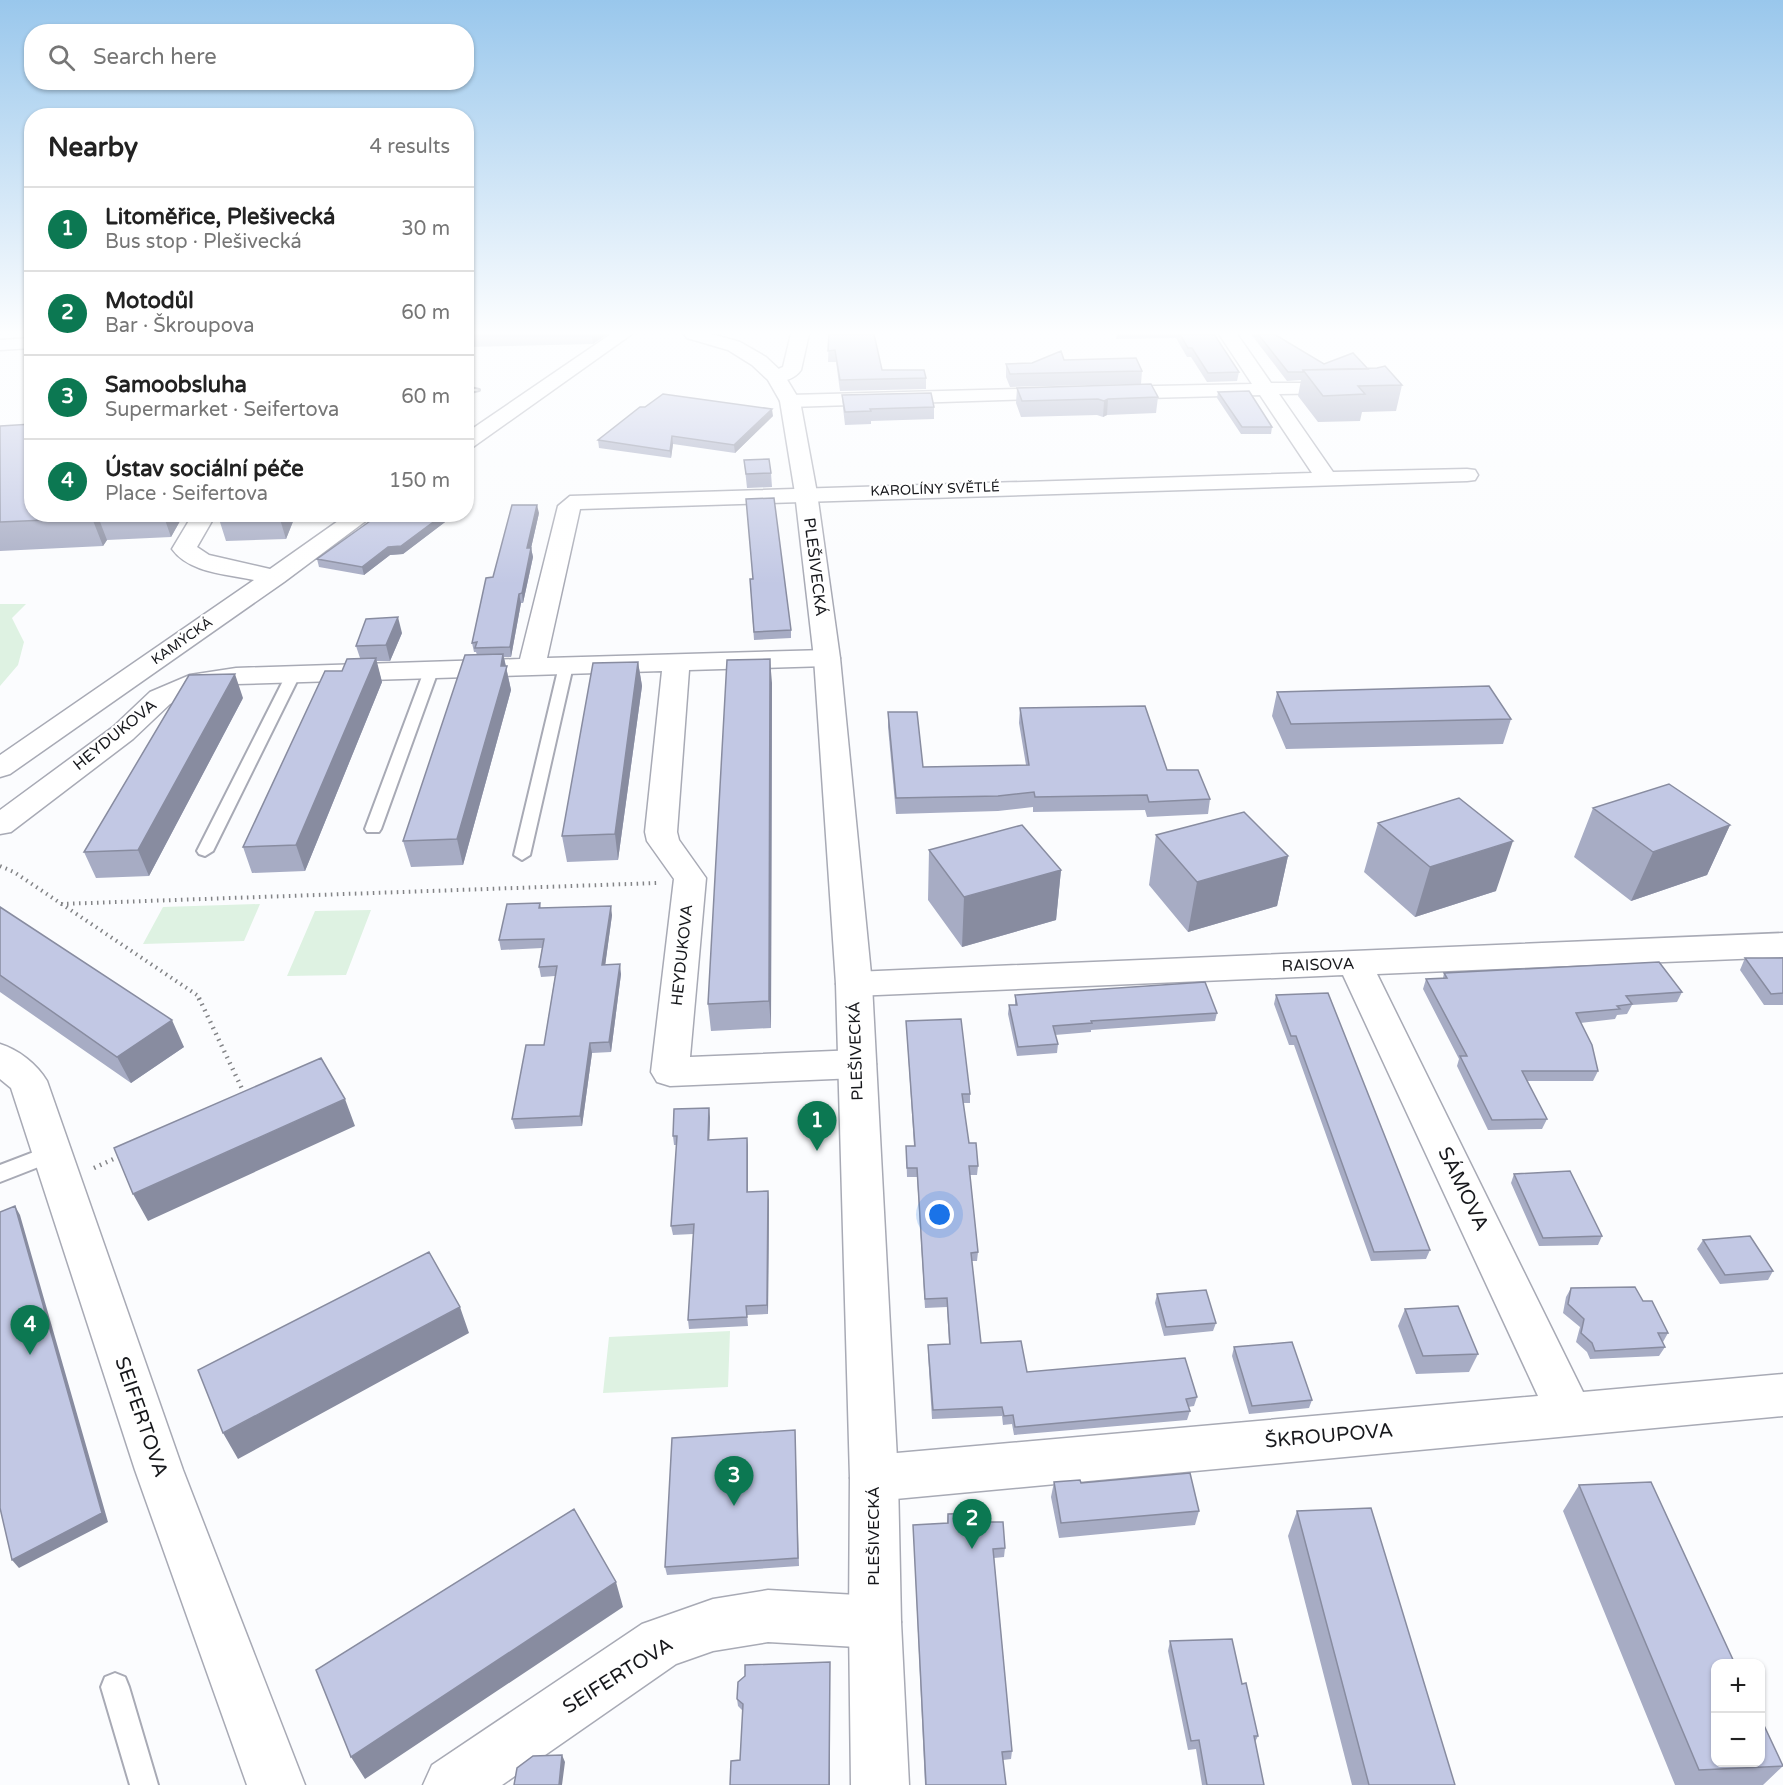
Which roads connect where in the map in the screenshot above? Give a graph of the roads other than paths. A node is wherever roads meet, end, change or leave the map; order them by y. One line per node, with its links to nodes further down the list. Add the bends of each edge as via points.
1 (503, 417): 4 (street)
2 (793, 417): 7 (street, PLEŠIVECKÁ)
3 (1284, 417): 6 (street)
4 (474, 437)
5 (1467, 475): 6 (street, KAROLÍNY SVĚTLÉ)
6 (1327, 479): 7 (street, KAROLÍNY SVĚTLÉ)
7 (806, 493): 11 (street, PLEŠIVECKÁ); 14 (street, KAROLÍNY SVĚTLÉ, via 578,501 569,506)
8 (200, 522): 10 (street, via 184,549 201,561)
9 (353, 522): 10 (street, KAMÝCKÁ)
10 (275, 577): 17 (street, KAMÝCKÁ)
11 (827, 658): 12 (street, HEYDUKOVA); 24 (street, PLEŠIVECKÁ)
12 (676, 662): 13 (street, HEYDUKOVA); 26 (street, HEYDUKOVA, via 661,832 663,841 690,879 670,1072)
13 (566, 666): 14 (street, HEYDUKOVA); 21 (lane)
14 (532, 667): 15 (street, HEYDUKOVA)
15 (431, 670): 16 (street, HEYDUKOVA); 19 (lane)
16 (293, 675): 18 (street, HEYDUKOVA, via 200,681 160,698 123,732); 20 (lane)
17 (0, 768)
18 (0, 825)
19 (373, 829)
20 (205, 851)
21 (522, 855)
22 (1783, 945): 23 (street, RAISOVA)
23 (1355, 964): 24 (street, RAISOVA); 30 (street, SÁMOVA)
24 (854, 984): 26 (street, PLEŠIVECKÁ)
25 (0, 1058): 27 (street, SEIFERTOVA, via 28,1081)
26 (857, 1064): 31 (street, PLEŠIVECKÁ)
27 (57, 1167): 28 (lane); 35 (street, SEIFERTOVA, via 159,1470)
28 (0, 1174)
29 (1783, 1395): 30 (street, ŠKROUPOVA)
30 (1570, 1414): 31 (street, ŠKROUPOVA)
31 (874, 1478): 32 (street, PLEŠIVECKÁ)
32 (874, 1622): 36 (street, SEIFERTOVA, via 768,1616 713,1625 661,1643); 37 (street, PLEŠIVECKÁ)
33 (115, 1687): 34 (lane)
34 (144, 1785)
35 (276, 1785)
36 (452, 1785)
37 (880, 1785)

